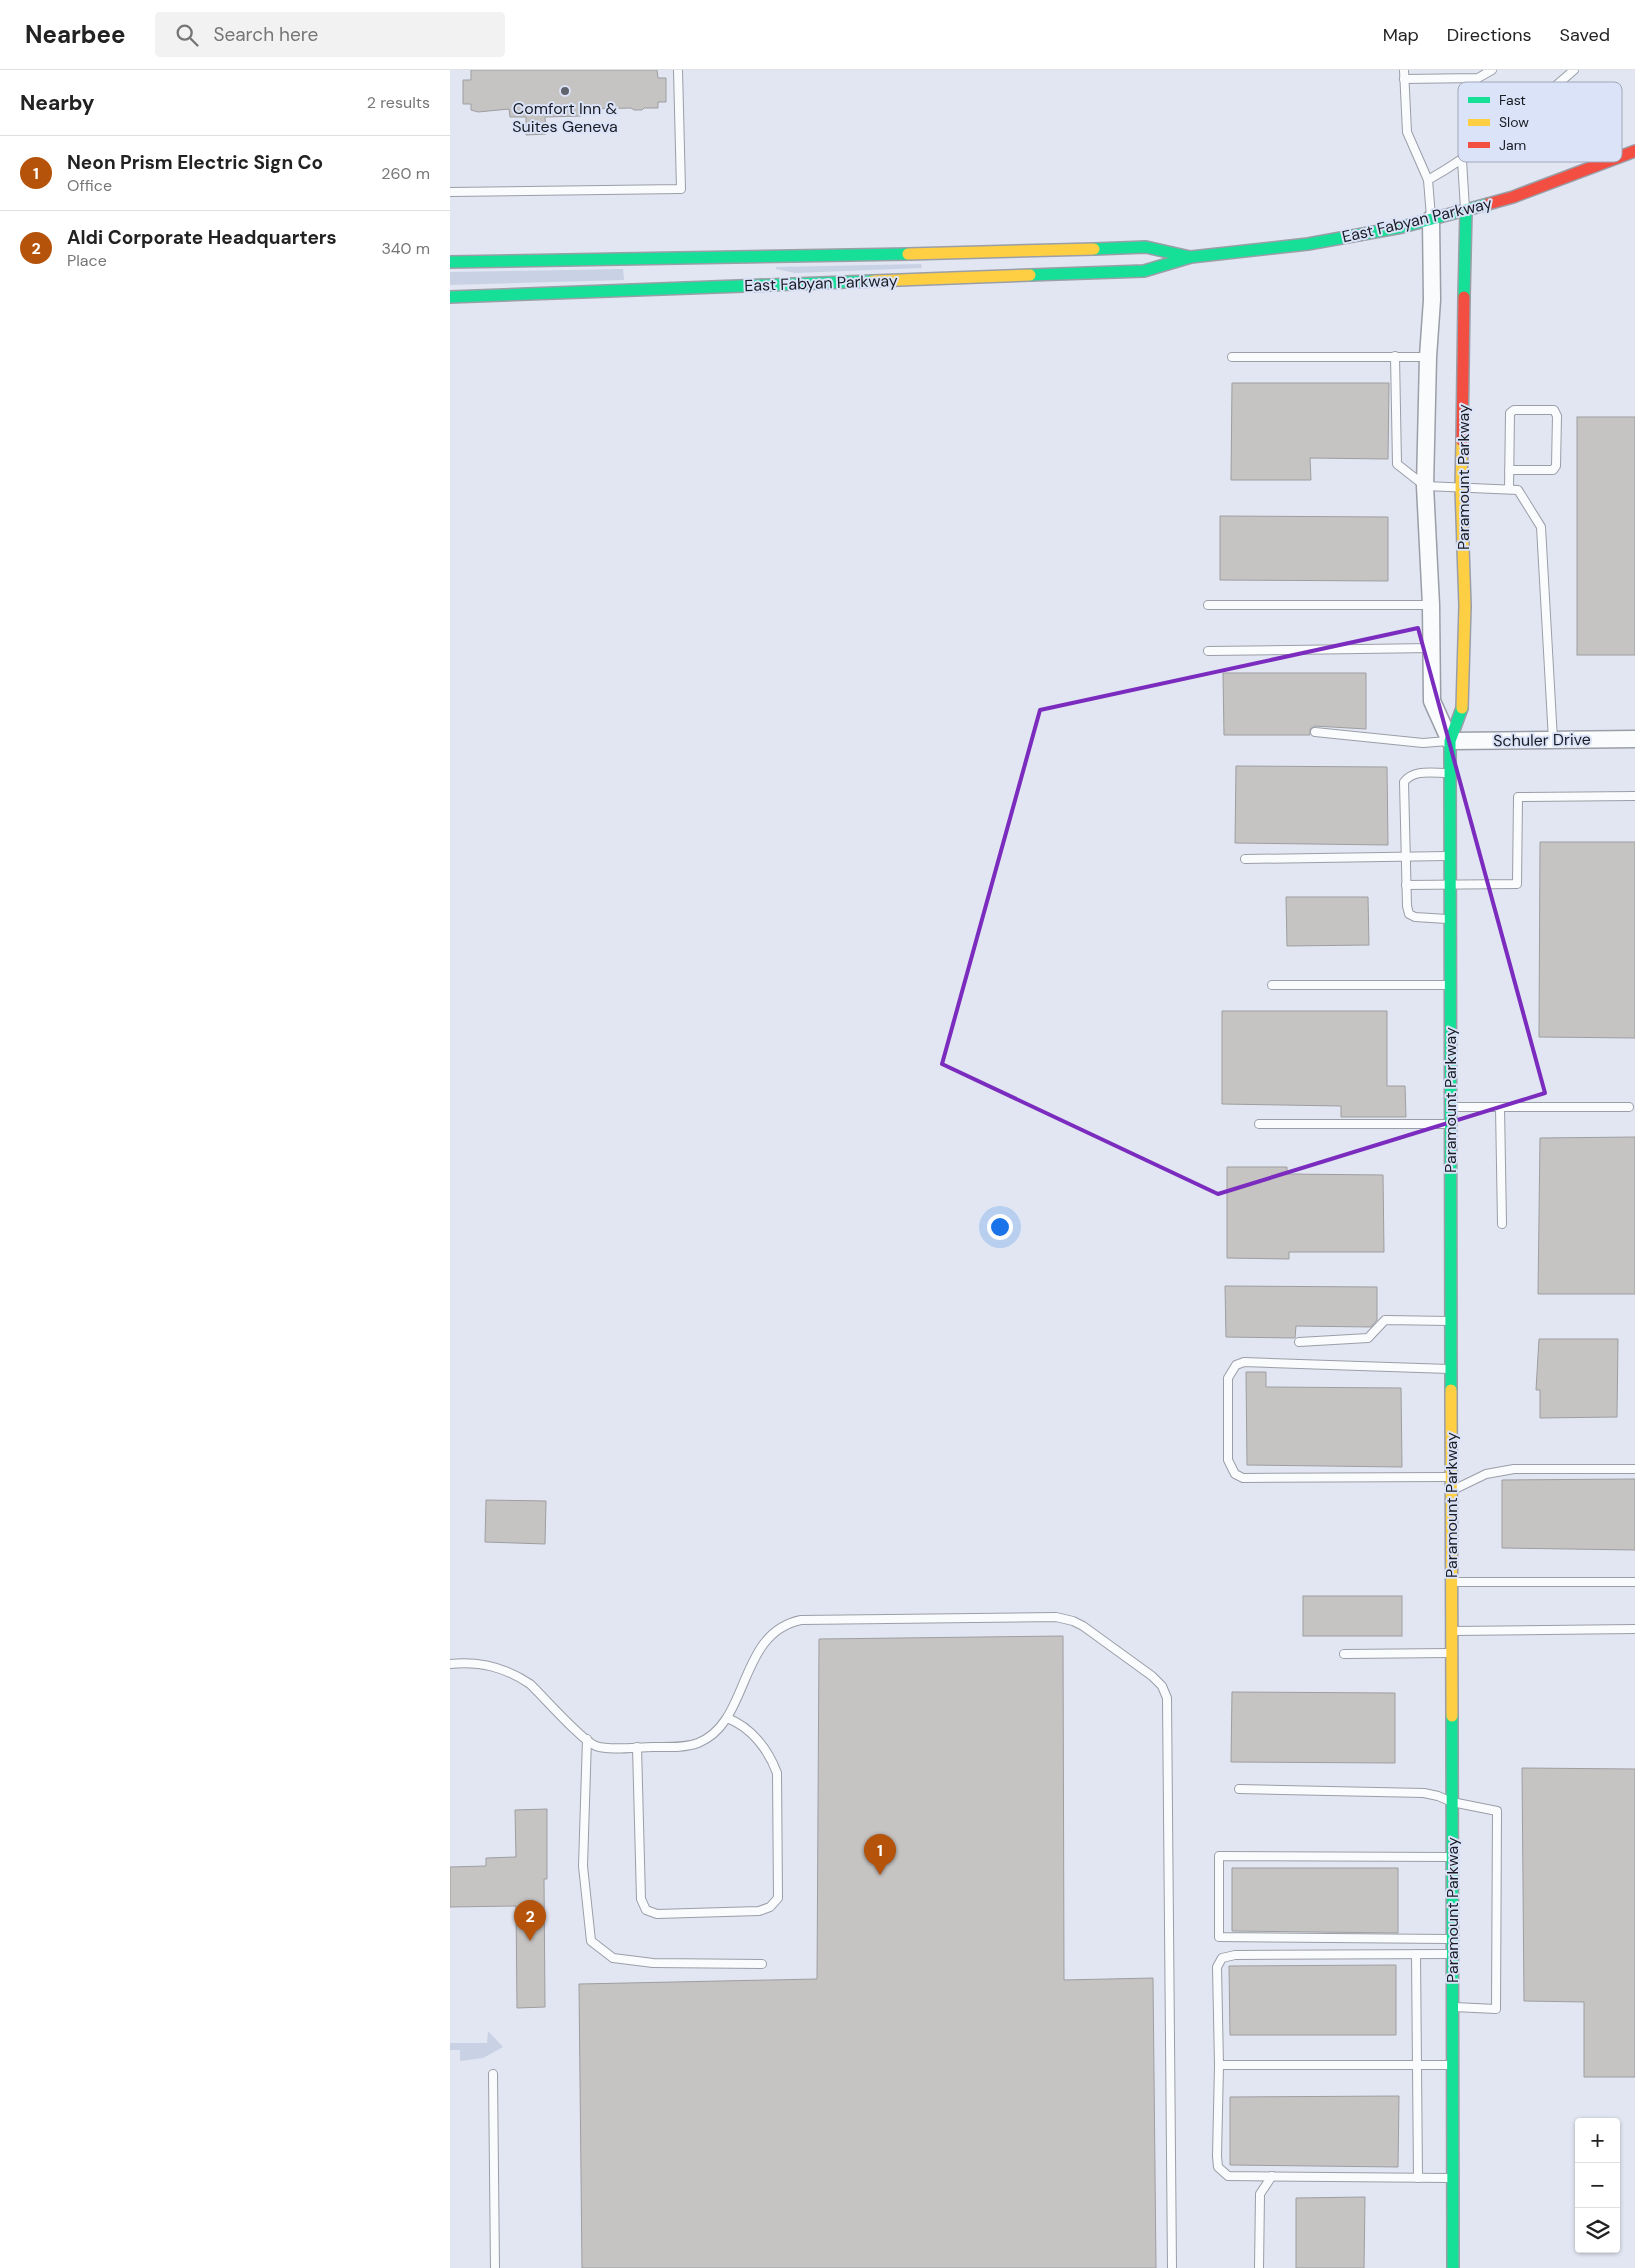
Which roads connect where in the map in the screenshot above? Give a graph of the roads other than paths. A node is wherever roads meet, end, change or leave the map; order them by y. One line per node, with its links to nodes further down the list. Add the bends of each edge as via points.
1 (678, 70): 13 (lane, via 681,189)
2 (1404, 70): 5 (lane)
3 (1492, 70): 5 (lane, via 1478,78)
4 (1574, 70): 6 (lane)
5 (1404, 79): 12 (lane, via 1407,132)
6 (1560, 82)
7 (1635, 150): 8 (street, East Fabyan Parkway)
8 (1622, 155)
9 (1459, 162): 12 (lane)
10 (1462, 162): 14 (lane)
11 (1604, 162): 14 (street, East Fabyan Parkway, via 1522,194)
12 (1428, 180): 15 (lane)
13 (450, 192)
14 (1466, 210): 15 (street, East Fabyan Parkway); 24 (street, Paramount Parkway)
15 (1431, 219): 16 (street, East Fabyan Parkway, via 1308,244); 21 (street, Paramount Parkway, via 1432,300)
16 (1190, 257): 17 (street, East Fabyan Parkway, via 1146,247); 18 (street, East Fabyan Parkway, via 1144,271)
17 (450, 262)
18 (450, 297)
19 (1395, 356): 20 (lane); 21 (lane); 23 (lane, via 1397,464)
20 (1232, 357)
21 (1428, 357): 23 (street, Paramount Parkway)
22 (1509, 470): 22 (lane, via 1510,414 1514,410 1554,410 1557,416 1556,466 1553,470); 25 (lane)
23 (1425, 486): 24 (lane); 27 (street, Paramount Parkway)
24 (1461, 488): 25 (lane); 33 (street, Paramount Parkway, via 1465,606 1463,705)
25 (1509, 489): 32 (lane, via 1518,490 1541,527)
26 (1208, 605): 27 (lane)
27 (1431, 605): 28 (street, Paramount Parkway)
28 (1432, 648): 29 (lane); 33 (street, Paramount Parkway, via 1432,701)
29 (1208, 651)
30 (1315, 732): 33 (lane, via 1423,743)
31 (1635, 739): 32 (street, Schuler Drive)
32 (1553, 740): 33 (street, Schuler Drive)
33 (1450, 741): 34 (street, Paramount Parkway)
34 (1450, 773): 36 (lane, via 1417,773 1404,782); 37 (street, Paramount Parkway)
35 (1635, 796): 40 (lane, via 1518,797 1516,884)
36 (1406, 856): 37 (lane); 38 (lane); 39 (lane)
37 (1450, 856): 40 (street, Paramount Parkway)
38 (1245, 859)
39 (1406, 885): 40 (lane); 41 (lane, via 1407,906 1415,918)
40 (1450, 886): 41 (street, Paramount Parkway)
41 (1450, 920): 43 (street, Paramount Parkway)
42 (1272, 985): 43 (lane)
43 (1450, 985): 44 (street, Paramount Parkway)
44 (1450, 1107): 45 (lane); 48 (street, Paramount Parkway)
45 (1500, 1107): 46 (lane); 49 (lane)
46 (1629, 1107)
47 (1259, 1124): 48 (lane)
48 (1450, 1124): 50 (street, Paramount Parkway)
49 (1502, 1224)
50 (1451, 1321): 51 (lane, via 1385,1320 1368,1338); 52 (street, Paramount Parkway)
51 (1299, 1342)
52 (1451, 1370): 54 (street, Paramount Parkway); 54 (lane, via 1244,1362 1236,1365 1228,1378 1228,1460 1235,1474 1243,1478)
53 (1635, 1469): 55 (lane, via 1514,1469 1486,1474)
54 (1451, 1477): 55 (street, Paramount Parkway)
55 (1451, 1491): 56 (street, Paramount Parkway)
56 (1451, 1582): 57 (lane); 59 (street, Paramount Parkway)
57 (1635, 1582)
58 (1635, 1629): 59 (lane)
59 (1451, 1631): 60 (street, Paramount Parkway)
60 (1451, 1653): 61 (lane); 67 (street, Paramount Parkway)
61 (1344, 1654)
62 (450, 1664): 64 (lane, via 484,1664 521,1678)
63 (727, 1718): 65 (lane, via 715,1732 698,1743); 65 (lane, via 756,1737 777,1773 778,1898 770,1907 759,1911 657,1914 646,1910 641,1899); 82 (lane, via 758,1650 785,1625 815,1619 1066,1619 1083,1626 1162,1686 1167,1698)
64 (586, 1739): 65 (lane, via 597,1746); 72 (lane, via 583,1866 591,1941 613,1958 652,1963)
65 (637, 1747)
66 (1239, 1790): 67 (lane, via 1424,1793)
67 (1452, 1802): 68 (street, Paramount Parkway); 73 (lane, via 1497,1811 1498,1926 1496,2009)
68 (1452, 1856): 69 (street, Paramount Parkway); 69 (lane, via 1219,1856 1219,1937)
69 (1452, 1939): 71 (street, Paramount Parkway)
70 (1416, 1954): 71 (lane); 74 (lane); 76 (lane, via 1235,1955 1222,1958 1217,1967)
71 (1452, 1954): 73 (street, Paramount Parkway)
72 (762, 1964)
73 (1452, 2006): 75 (street, Paramount Parkway)
74 (1416, 2064): 75 (lane); 76 (lane); 79 (lane)
75 (1452, 2064): 80 (street, Paramount Parkway)
76 (1219, 2065): 78 (lane, via 1218,2167 1228,2176)
77 (493, 2074): 81 (lane)
78 (1272, 2176): 79 (lane); 83 (lane, via 1260,2194)
79 (1418, 2178): 80 (lane)
80 (1453, 2178): 84 (street, Paramount Parkway)
81 (495, 2268)
82 (1172, 2268)
83 (1259, 2268)
84 (1453, 2268)

